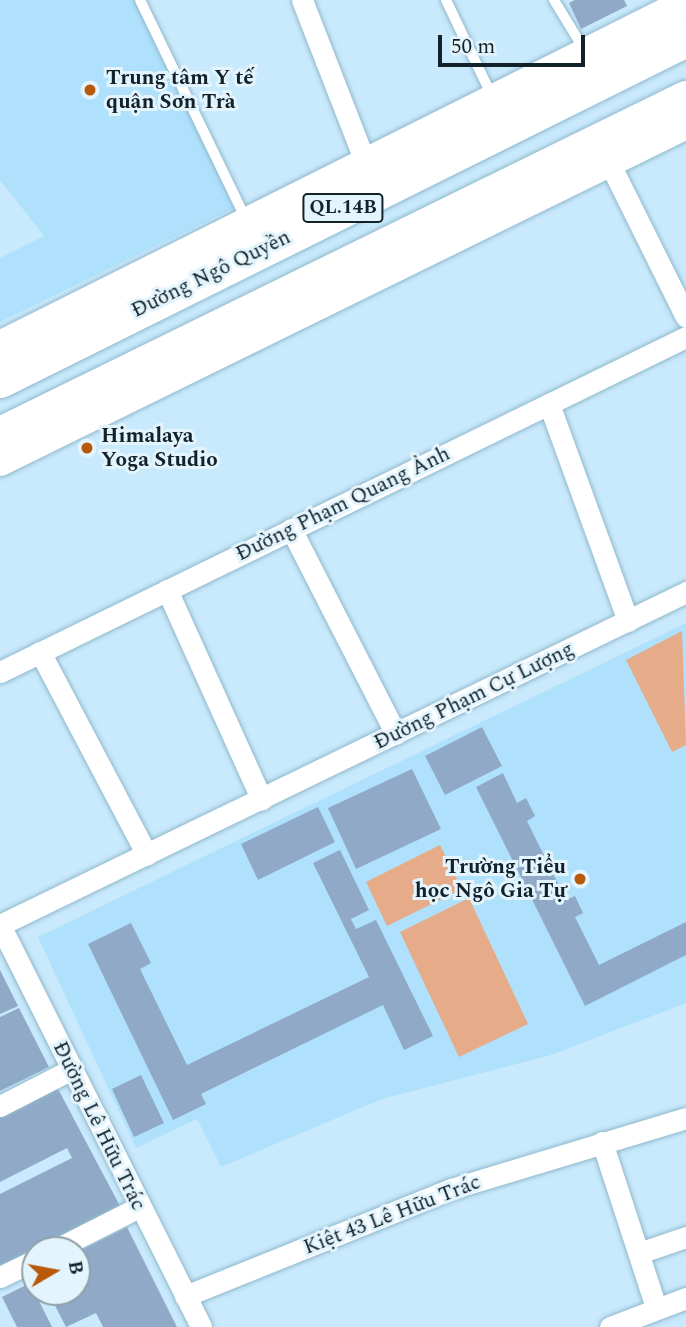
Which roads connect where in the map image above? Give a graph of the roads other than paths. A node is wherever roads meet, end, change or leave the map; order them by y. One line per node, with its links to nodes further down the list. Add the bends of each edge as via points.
1 (140, 0): 13 (lane)
2 (302, 0): 12 (street)
3 (446, 0): 9 (lane)
4 (554, 0): 7 (lane)
5 (686, 3): 7 (street, Đường Ngô Quyền)
6 (686, 38): 7 (highway, Đường Ngô Quyền / QL.14B)
7 (594, 67): 9 (street, Đường Ngô Quyền); 12 (highway, Đường Ngô Quyền / QL.14B)
8 (686, 99): 11 (highway)
9 (494, 101): 12 (street, Đường Ngô Quyền)
10 (686, 124): 11 (street)
11 (605, 152): 14 (street); 19 (highway, QL.14B); 20 (street)
12 (371, 178): 13 (street, Đường Ngô Quyền); 17 (highway, Đường Ngô Quyền / QL.14B)
13 (247, 222): 16 (street, Đường Ngô Quyền)
14 (686, 317)
15 (686, 337): 18 (street, Đường Phạm Quang Ảnh)
16 (0, 346)
17 (0, 379)
18 (549, 404): 21 (street, Đường Phạm Quang Ảnh); 24 (street)
19 (0, 435)
20 (0, 461)
21 (291, 529): 22 (street, Đường Phạm Quang Ảnh); 27 (street)
22 (167, 590): 25 (street, Đường Phạm Quang Ảnh); 28 (street)
23 (686, 592): 24 (street, Đường Phạm Cự Lượng)
24 (628, 621): 27 (street, Đường Phạm Cự Lượng)
25 (40, 652): 26 (street, Đường Phạm Quang Ảnh); 29 (street)
26 (0, 672)
27 (396, 734): 28 (street, Đường Phạm Cự Lượng)
28 (262, 800): 29 (street, Đường Phạm Cự Lượng)
29 (147, 855): 30 (street, Đường Phạm Cự Lượng)
30 (0, 925): 31 (street, Đường Lê Hữu Trác)
31 (72, 1069): 32 (street); 35 (street, Đường Lê Hữu Trác)
32 (0, 1106)
33 (686, 1118): 34 (street, Kiệt 43 Lê Hữu Trác)
34 (602, 1143): 38 (street); 41 (street, Kiệt 43 Lê Hữu Trác, via 451,1189)
35 (139, 1207): 36 (street); 41 (street, Đường Lê Hữu Trác)
36 (82, 1236)
37 (686, 1237): 38 (street)
38 (639, 1253): 43 (street)
39 (21, 1267): 40 (street)
40 (0, 1277)
41 (185, 1296): 44 (street, Đường Lê Hữu Trác)
42 (686, 1298): 43 (street)
43 (656, 1307): 45 (street)
44 (201, 1327)
45 (610, 1327)

